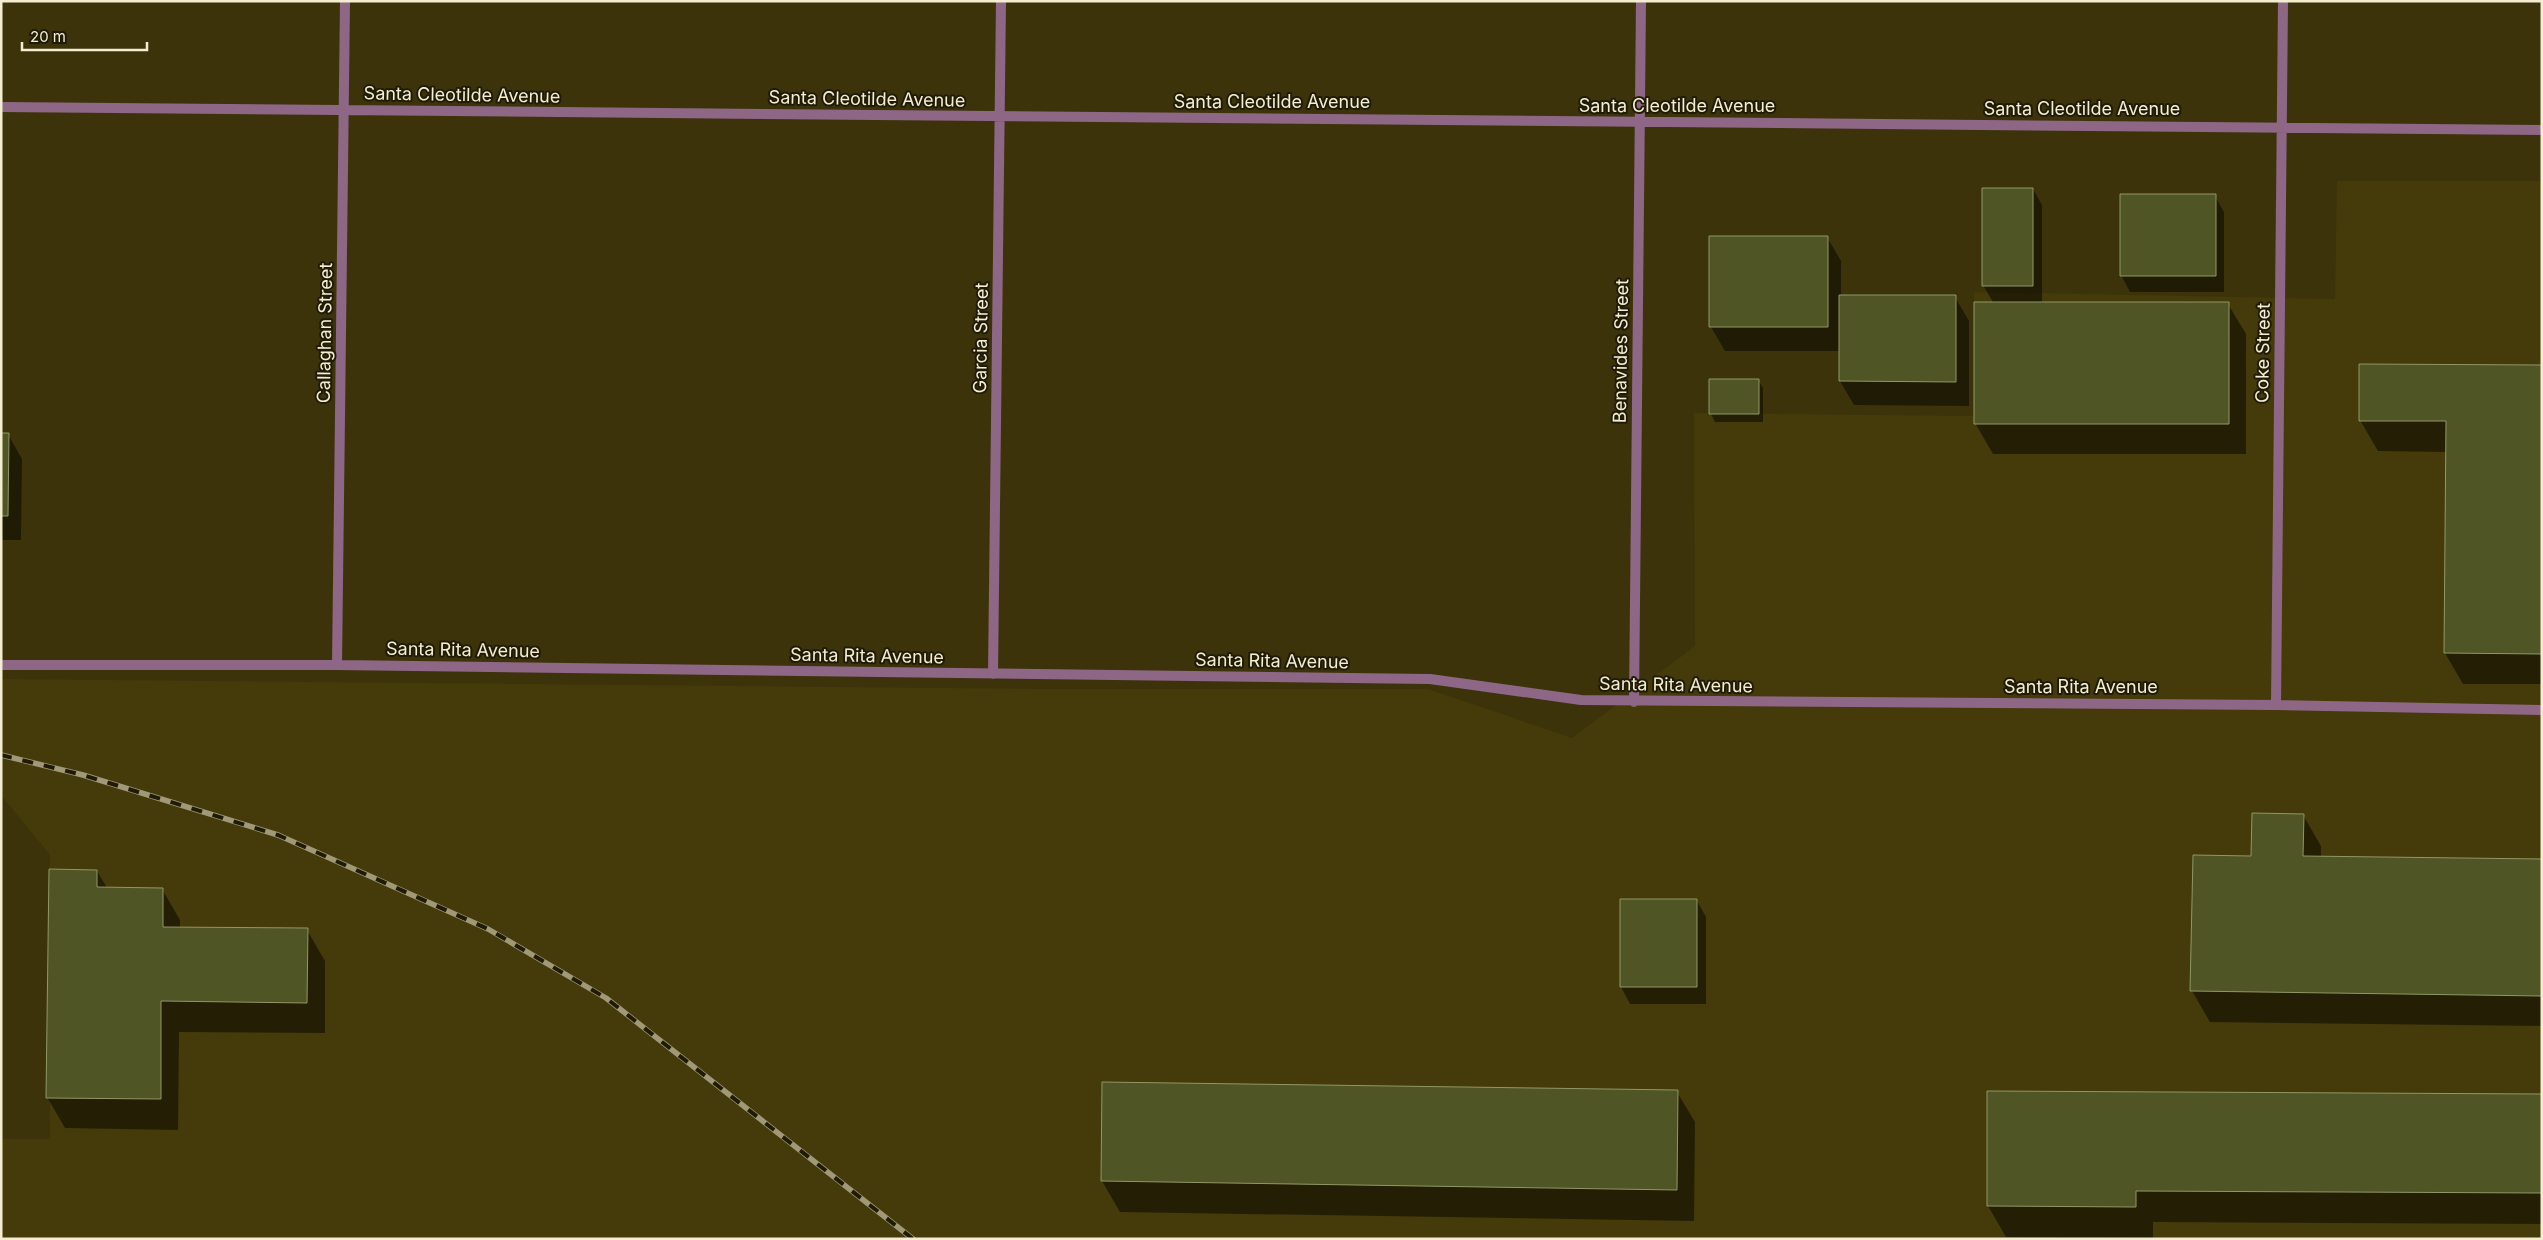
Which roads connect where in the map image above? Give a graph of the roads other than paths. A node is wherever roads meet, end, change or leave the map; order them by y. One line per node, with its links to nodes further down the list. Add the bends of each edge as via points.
1 (345, 1): 6 (street, Callaghan Street)
2 (1001, 1): 7 (street, Garcia Street)
3 (1641, 1): 8 (street, Benavides Street)
4 (2283, 1): 9 (street, Coke Street)
5 (1, 107): 6 (street, Santa Cleotilde Avenue)
6 (344, 110): 7 (street, Santa Cleotilde Avenue); 12 (street, Callaghan Street)
7 (999, 116): 8 (street, Santa Cleotilde Avenue); 13 (street, Garcia Street)
8 (1640, 122): 9 (street, Santa Cleotilde Avenue); 14 (street, Benavides Street)
9 (2282, 127): 10 (street, Santa Cleotilde Avenue); 15 (street, Coke Street)
10 (2542, 130)
11 (1, 665): 12 (street, Santa Rita Avenue)
12 (337, 665): 13 (street, Santa Rita Avenue)
13 (993, 674): 14 (street, Santa Rita Avenue, via 1430,679 1581,700)
14 (1634, 702): 15 (street, Santa Rita Avenue)
15 (2276, 705): 16 (street, Santa Rita Avenue)
16 (2542, 710)

